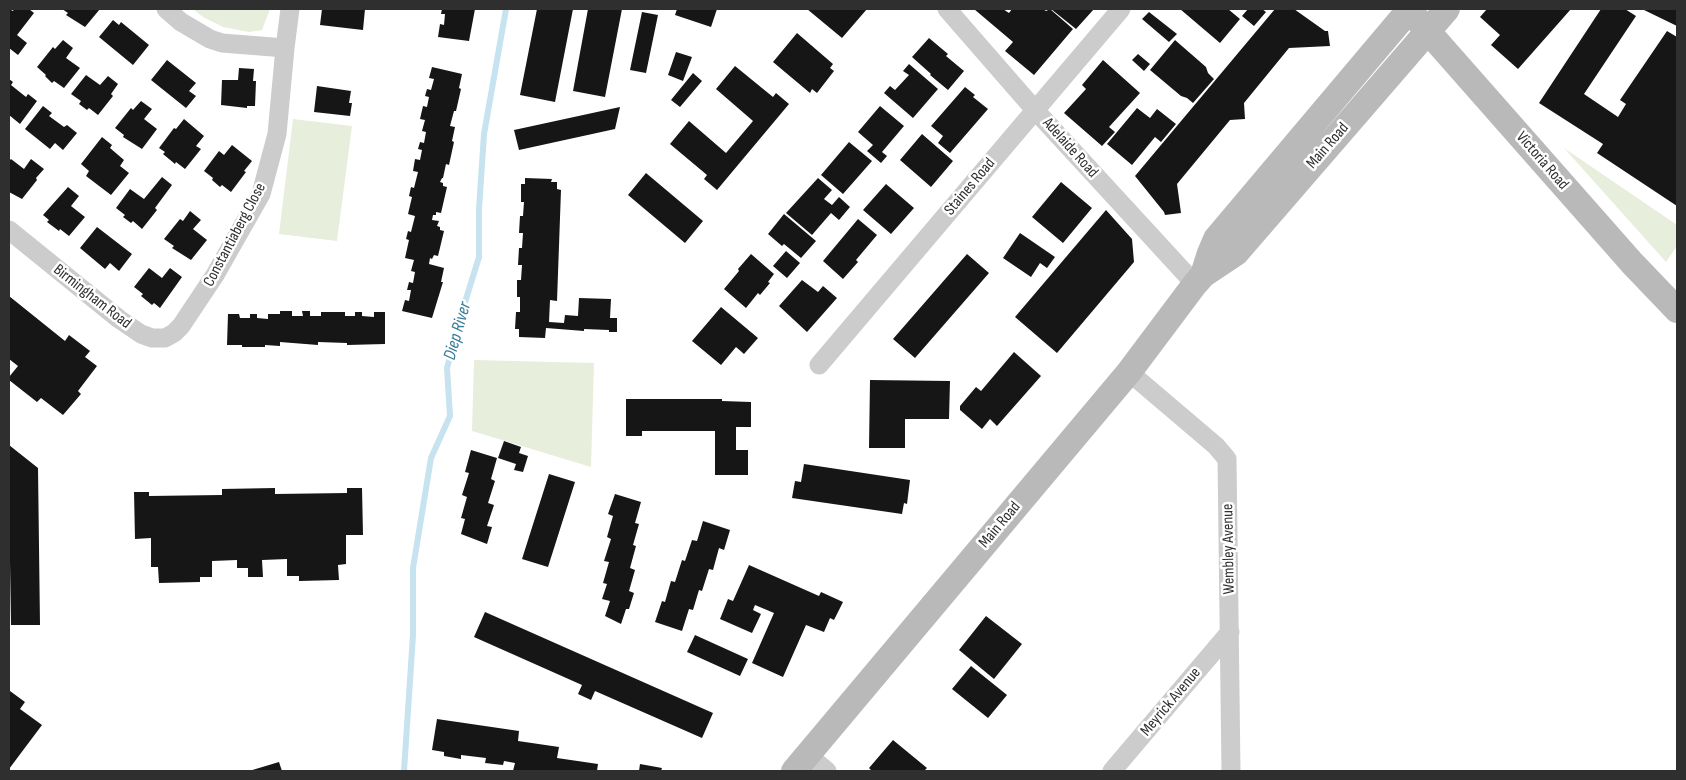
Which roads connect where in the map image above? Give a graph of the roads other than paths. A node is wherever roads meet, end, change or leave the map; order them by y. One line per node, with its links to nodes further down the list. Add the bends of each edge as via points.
1 (166, 9): 8 (street, via 181,22 222,43)
2 (290, 9): 8 (street, Constantiaberg Close)
3 (947, 9): 9 (street, Adelaide Road)
4 (1121, 9): 9 (street, Staines Road)
5 (1409, 9): 7 (main road, Victoria Road); 11 (main road, Main Road, via 1216,239)
6 (1447, 9): 7 (main road, Main Road)
7 (1428, 30): 11 (main road, Main Road, via 1236,253); 12 (main road, Victoria Road)
8 (285, 48): 13 (street, Constantiaberg Close, via 277,134 261,194 215,275)
9 (1035, 110): 11 (street, Adelaide Road); 14 (street, Staines Road)
10 (9, 230): 13 (street, Birmingham Road, via 141,334 165,338)
11 (1199, 280): 15 (main road, Main Road)
12 (1677, 310)
13 (180, 326)
14 (819, 365)
15 (1129, 372): 16 (street, Wembley Avenue, via 1226,456); 17 (main road, Main Road)
16 (1230, 632): 18 (street, Meyrick Avenue); 19 (street, Wembley Avenue)
17 (809, 766)
18 (1112, 771)
19 (1231, 771)

